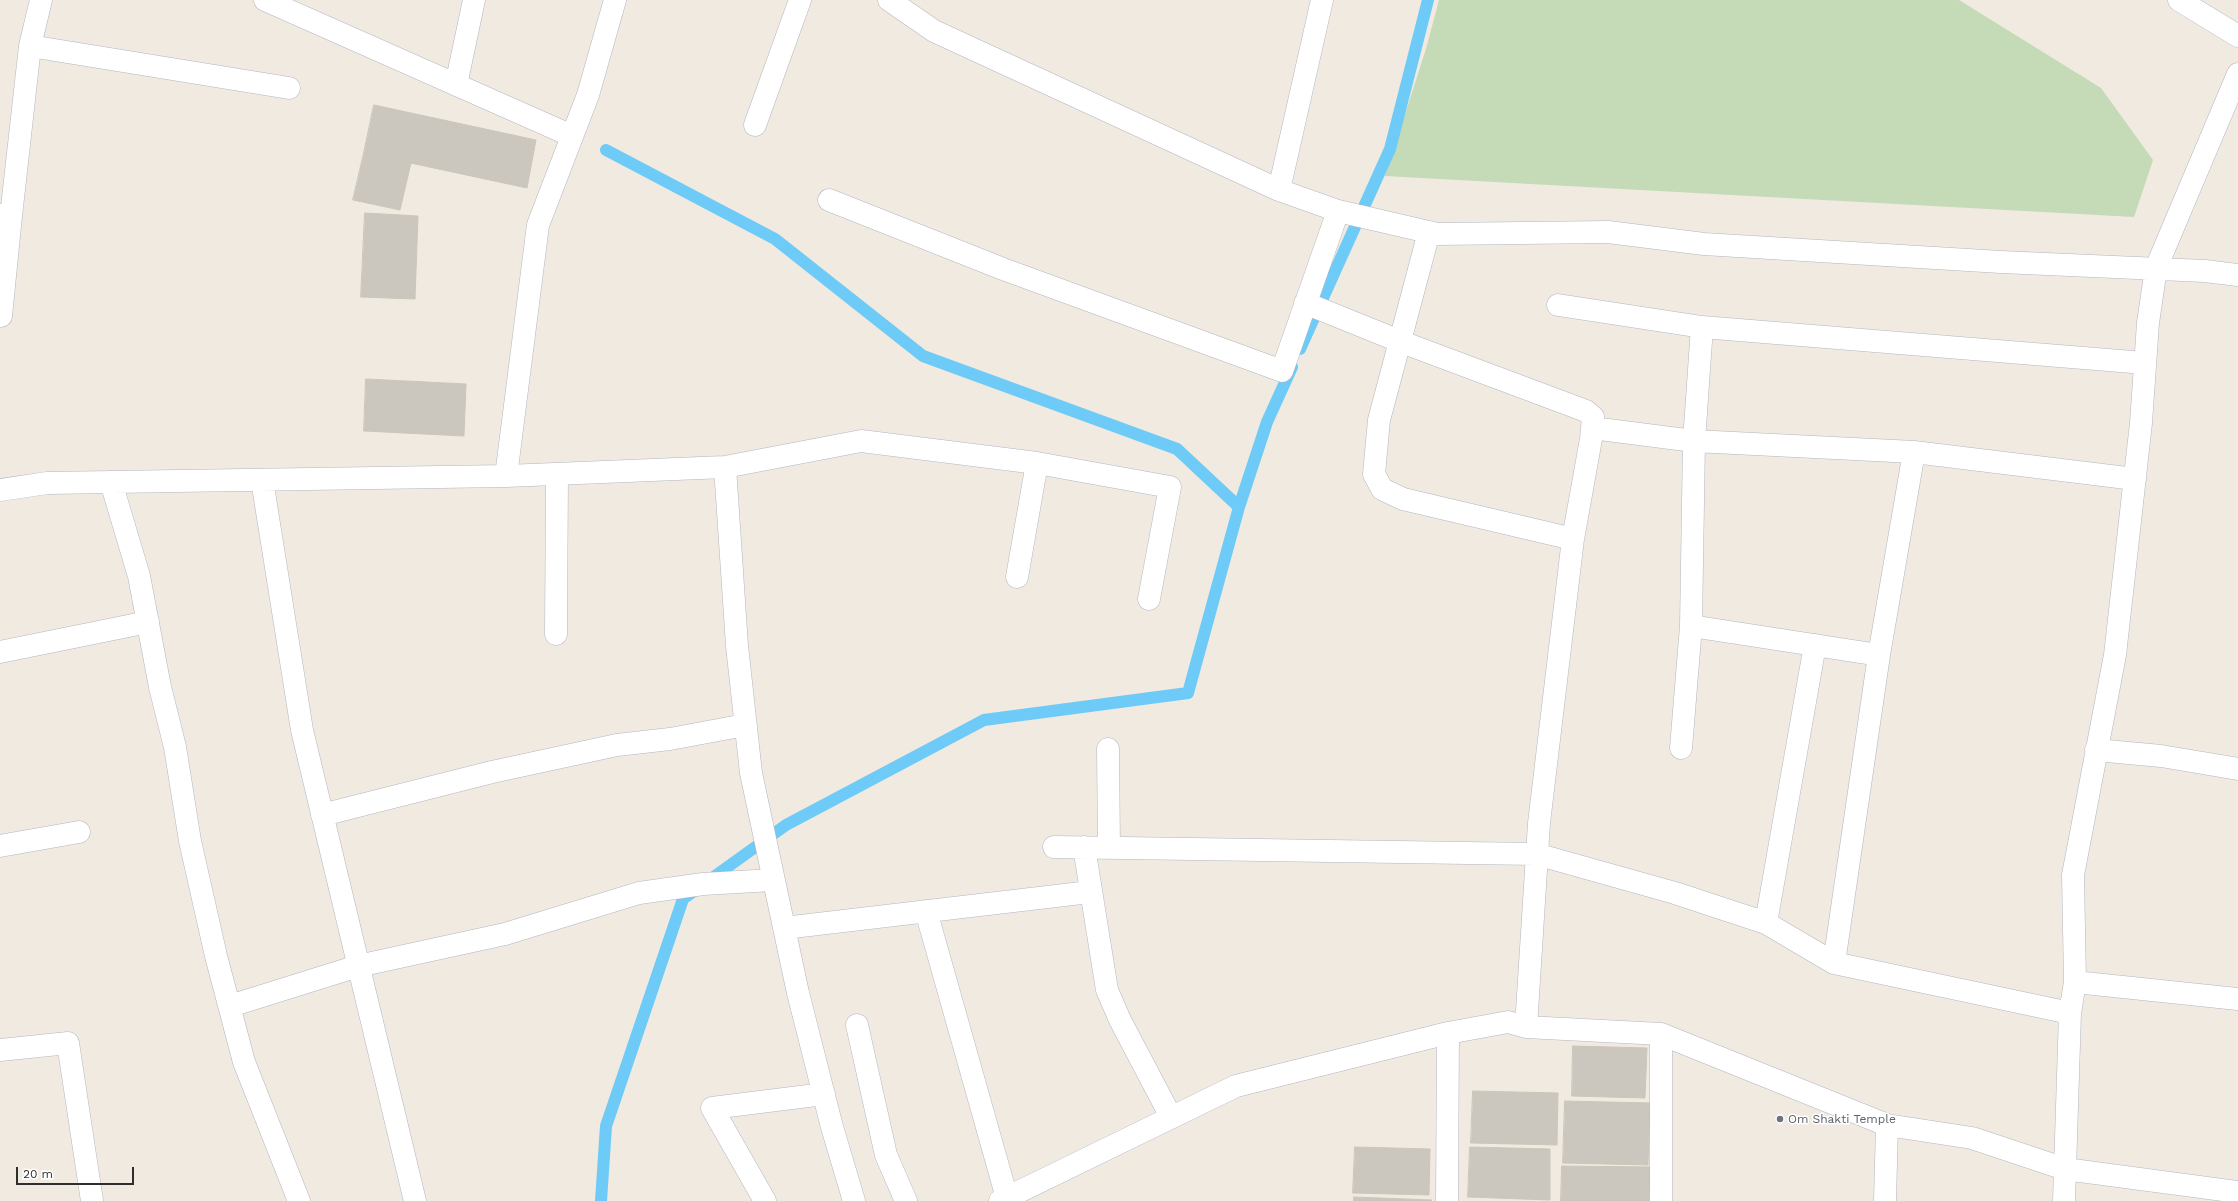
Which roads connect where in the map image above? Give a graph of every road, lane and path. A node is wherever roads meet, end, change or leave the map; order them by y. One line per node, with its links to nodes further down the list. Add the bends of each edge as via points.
1 (41, 0): 10 (street)
2 (265, 0): 12 (street)
3 (474, 0): 12 (street)
4 (615, 0): 15 (street, via 588,95)
5 (800, 0): 14 (street)
6 (889, 0): 16 (street, via 934,31)
7 (1322, 0): 16 (street)
8 (2179, 0): 9 (street)
9 (2238, 36)
10 (30, 46): 13 (street); 19 (street)
11 (2238, 74): 21 (street)
12 (456, 85): 15 (street)
13 (289, 88)
14 (754, 125)
15 (572, 136): 35 (street, via 538,225)
16 (1279, 190): 18 (street)
17 (829, 200): 23 (street, via 1003,269 1282,371)
18 (1340, 212): 20 (street); 23 (street)
19 (6, 216): 25 (street)
20 (1429, 232): 21 (street, via 1608,232 1704,244 2001,262); 27 (street)
21 (2156, 268): 22 (street); 28 (street)
22 (2238, 275)
23 (1305, 303): 27 (street)
24 (1558, 305): 26 (street)
25 (1, 316)
26 (1702, 327): 28 (street); 30 (street)
27 (1399, 341): 29 (street, via 1586,411 1592,417); 40 (street, via 1379,420 1374,474 1382,489 1403,499)
28 (2145, 363): 36 (street)
29 (1592, 428): 30 (street); 40 (street)
30 (1694, 441): 31 (street); 44 (street)
31 (1914, 452): 36 (street); 48 (street)
32 (1037, 464): 33 (street, via 861,442); 41 (street); 42 (street, via 1170,487)
33 (725, 467): 34 (street); 49 (street)
34 (557, 474): 35 (street); 45 (street)
35 (506, 476): 37 (street)
36 (2135, 478): 52 (street, via 2115,655)
37 (262, 480): 38 (street); 54 (street, via 302,730)
38 (111, 482): 39 (street, via 47,483); 43 (street, via 139,576)
39 (0, 490)
40 (1573, 539): 60 (street)
41 (1017, 577)
42 (1149, 599)
43 (148, 622): 47 (street); 70 (street, via 175,747 190,841)
44 (1691, 626): 46 (street); 50 (street)
45 (556, 634)
46 (1815, 645): 48 (street); 64 (street)
47 (0, 652)
48 (1879, 656): 66 (street)
49 (745, 725): 54 (street, via 670,739 617,745 492,772); 61 (street, via 751,773)
50 (1681, 748)
51 (1108, 749): 59 (street)
52 (2096, 750): 53 (street, via 2161,756); 68 (street, via 2073,875)
53 (2238, 769)
54 (322, 815): 67 (street)
55 (79, 832): 56 (street)
56 (0, 846)
57 (1054, 847): 58 (street)
58 (1084, 847): 59 (street); 62 (street)
59 (1109, 847): 60 (street)
60 (1536, 854): 64 (street, via 1675,893); 73 (street)
61 (772, 874): 65 (street); 67 (street, via 639,894 505,934)
62 (1090, 892): 63 (street); 78 (street, via 1107,990)
63 (926, 911): 65 (street); 82 (street)
64 (1766, 923): 66 (street)
65 (784, 928): 77 (street)
66 (1834, 963): 71 (street)
67 (358, 966): 70 (street); 85 (street)
68 (2075, 982): 69 (street); 71 (street)
69 (2238, 999)
70 (230, 1006): 84 (street, via 244,1062)
71 (2070, 1013): 80 (street)
72 (858, 1025): 88 (street, via 886,1155)
73 (1526, 1027): 74 (street, via 1508,1022); 75 (street)
74 (1448, 1033): 78 (street, via 1236,1086); 89 (street)
75 (1661, 1034): 79 (street); 90 (street)
76 (0, 1050): 83 (street, via 68,1043)
77 (824, 1094): 86 (street, via 712,1108); 87 (street)
78 (1171, 1117): 82 (street)
79 (1887, 1125): 80 (street, via 1972,1138); 91 (street)
80 (2064, 1169): 81 (street); 92 (street)
81 (2238, 1192)
82 (1003, 1199)
83 (92, 1201)
84 (299, 1201)
85 (415, 1201)
86 (765, 1201)
87 (854, 1201)
88 (906, 1201)
89 (1447, 1201)
90 (1661, 1201)
91 (1885, 1201)
92 (2064, 1201)

